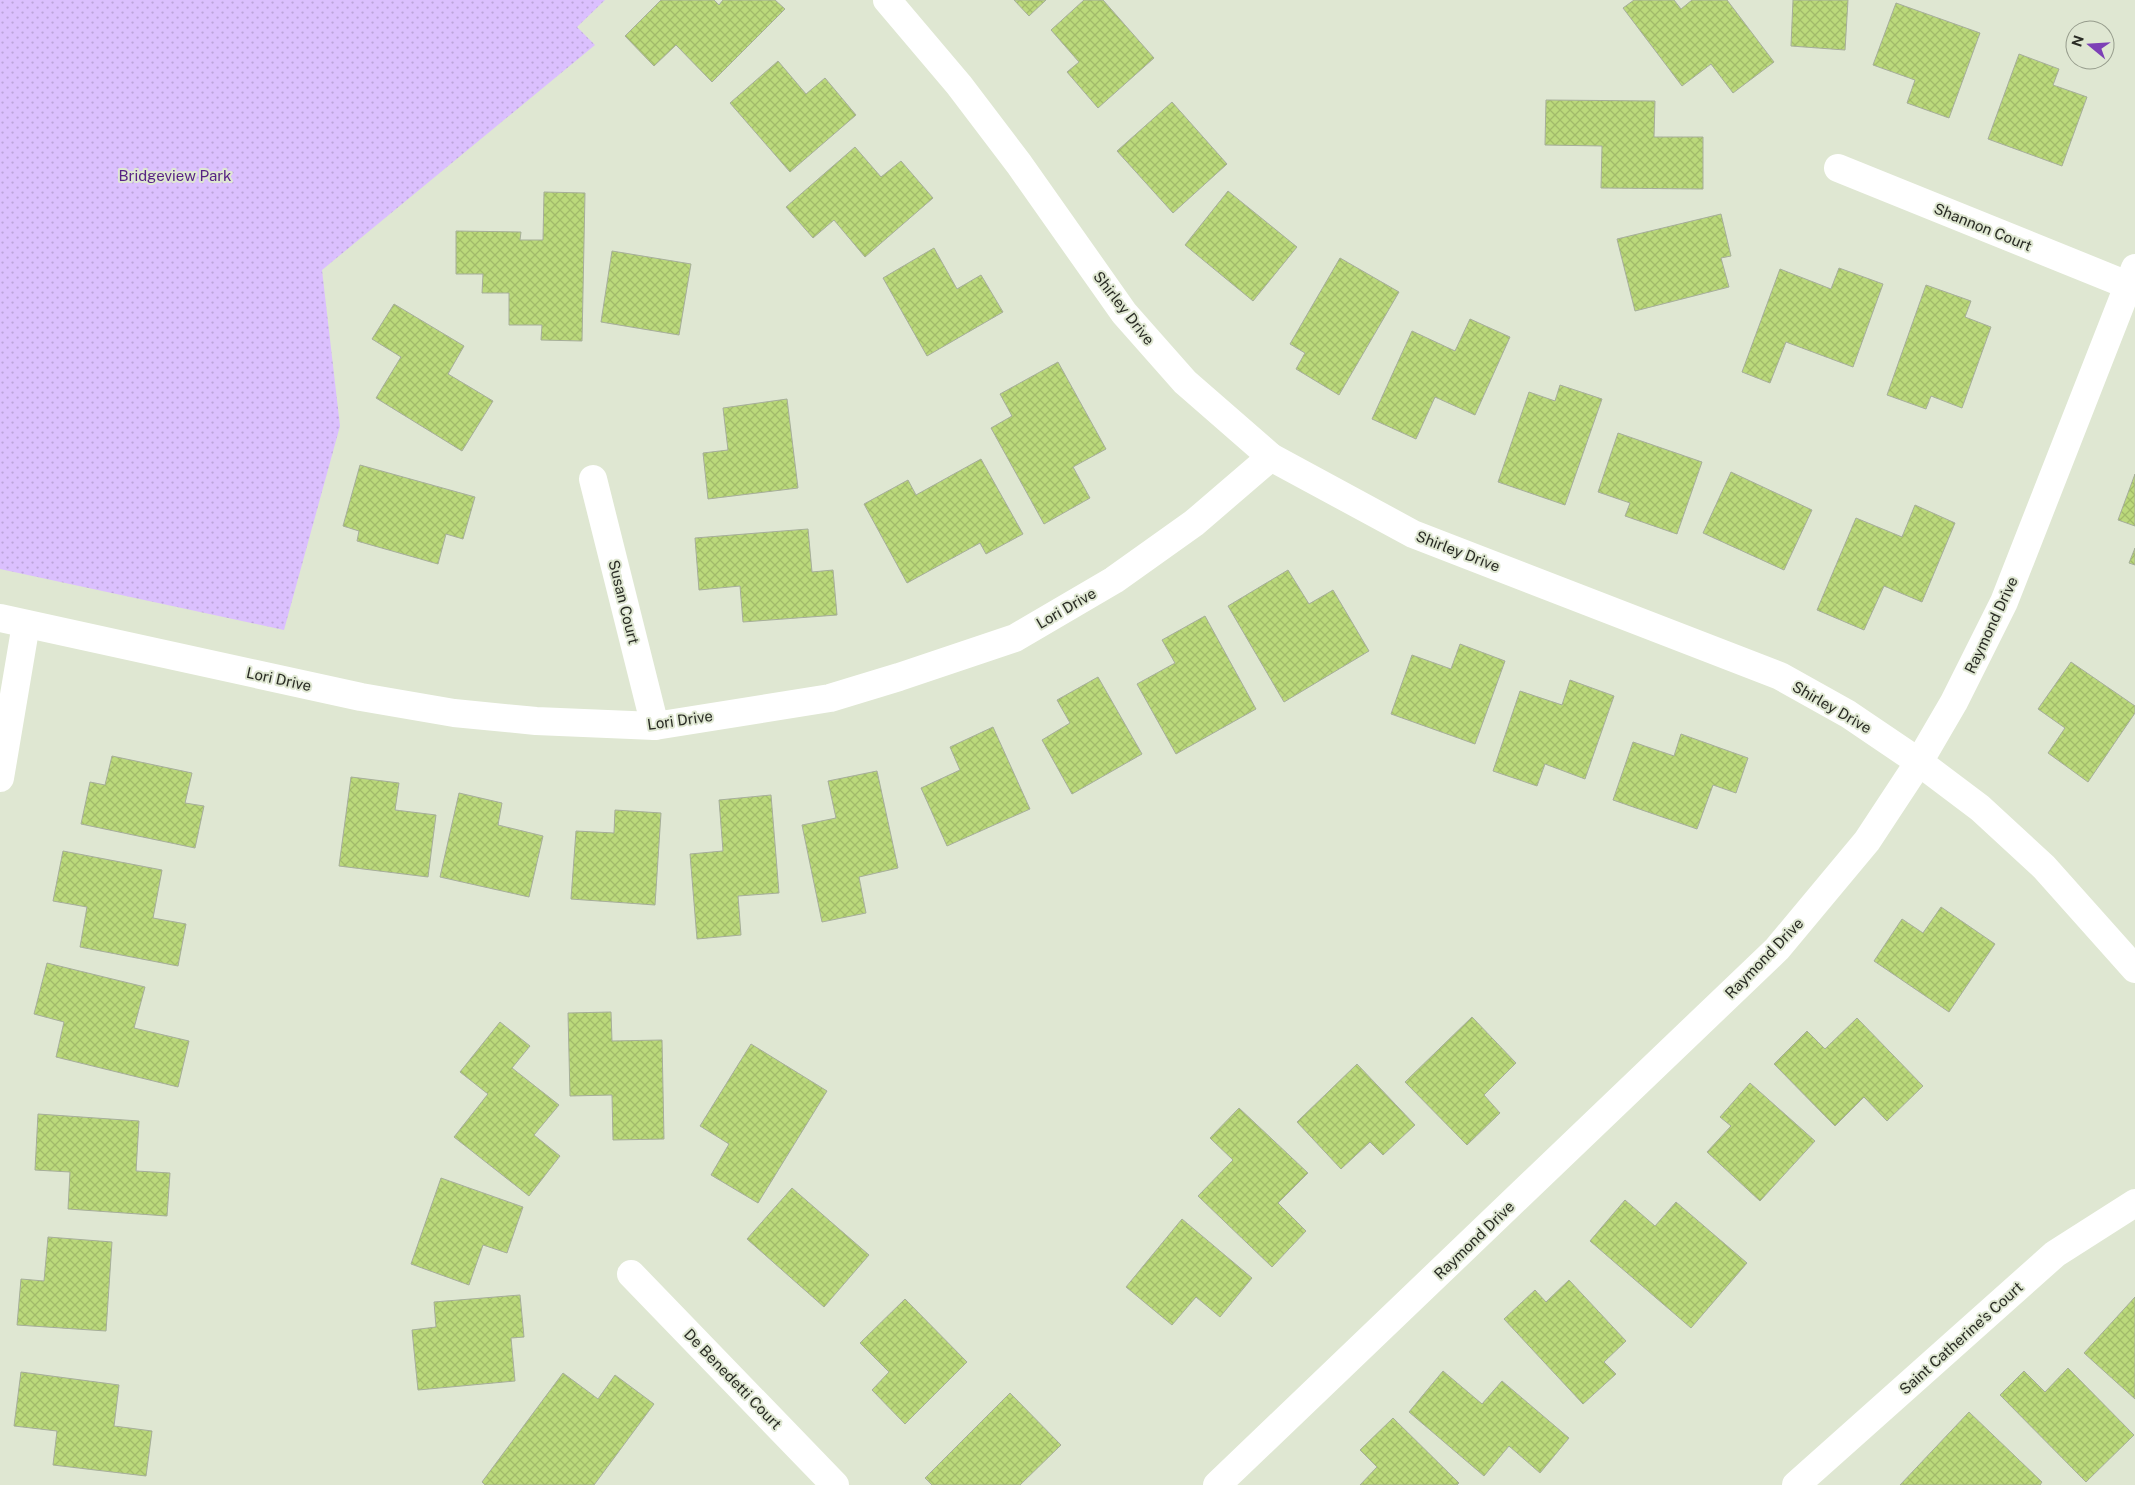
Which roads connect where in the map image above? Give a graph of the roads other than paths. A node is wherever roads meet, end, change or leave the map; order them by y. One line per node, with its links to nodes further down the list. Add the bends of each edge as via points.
1 (887, 0): 4 (street, Shirley Drive, via 1019,164 1124,313 1185,382)
2 (1838, 168): 3 (street, Shannon Court)
3 (2133, 280): 8 (street, Raymond Drive, via 2004,602 1954,702)
4 (1271, 457): 7 (street, Lori Drive, via 1194,523 1114,580 1015,638 830,698); 8 (street, Shirley Drive, via 1413,534 1780,676 1848,714)
5 (593, 479): 7 (street, Susan Court)
6 (13, 621): 7 (street, Lori Drive, via 361,697 454,713 536,721); 9 (street)
7 (655, 726)
8 (1919, 762): 10 (street, Shirley Drive, via 1980,808 2044,867); 14 (street, Raymond Drive, via 1867,841 1777,949)
9 (0, 778)
10 (2135, 969)
11 (2135, 1203): 15 (street, Saint Catherine's Court, via 2055,1254)
12 (631, 1274): 13 (street, De Benedetti Court)
13 (834, 1485)
14 (1217, 1485)
15 (1796, 1485)

